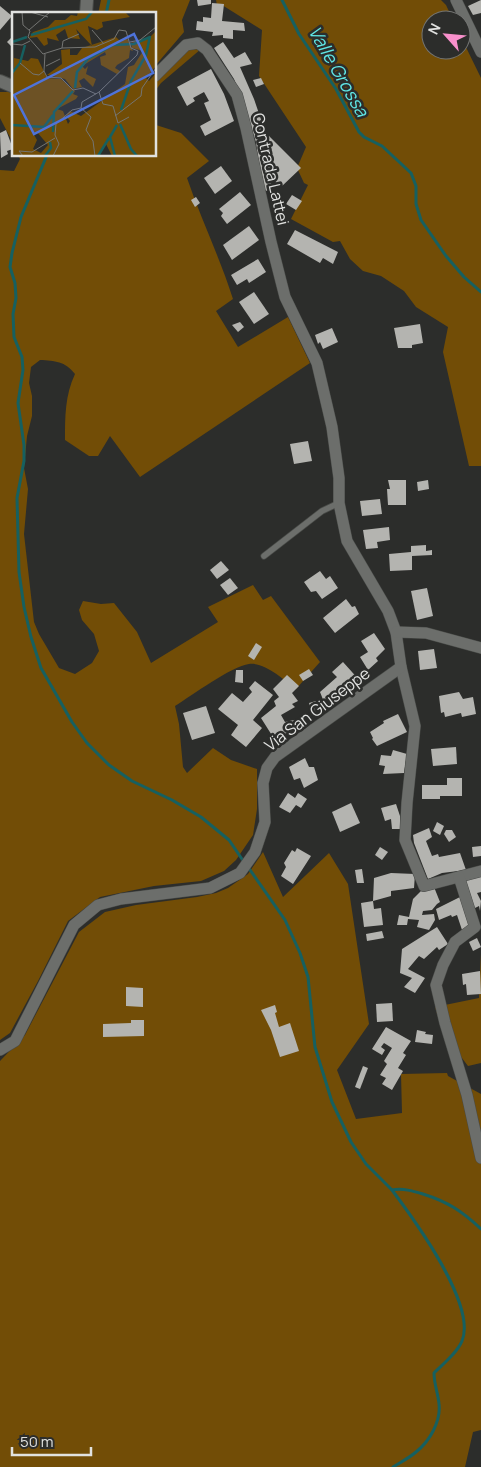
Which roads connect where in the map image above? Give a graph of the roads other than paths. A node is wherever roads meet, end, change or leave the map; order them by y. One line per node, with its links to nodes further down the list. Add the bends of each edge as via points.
1 (456, 0): 2 (street)
2 (481, 52)
3 (156, 75): 6 (street, Contrada Lattei, via 186,45 198,43 207,50 236,96 285,297 317,363 332,428)
4 (0, 81): 5 (street)
5 (12, 86)
6 (339, 503): 7 (lane, via 322,511); 8 (street, via 348,541 388,611)
7 (264, 556)
8 (396, 632): 9 (street, via 426,633); 10 (street)
9 (481, 648)
10 (402, 668): 12 (street, via 415,726 405,840 424,886); 13 (street, Via San Giuseppe, via 275,757 267,768 263,783 265,822 256,852 240,873 210,888 98,905 74,925 15,1040)
11 (481, 871): 12 (street)
12 (459, 877): 14 (street, via 475,927 456,942 436,985)
13 (0, 1050)
14 (481, 1158)

